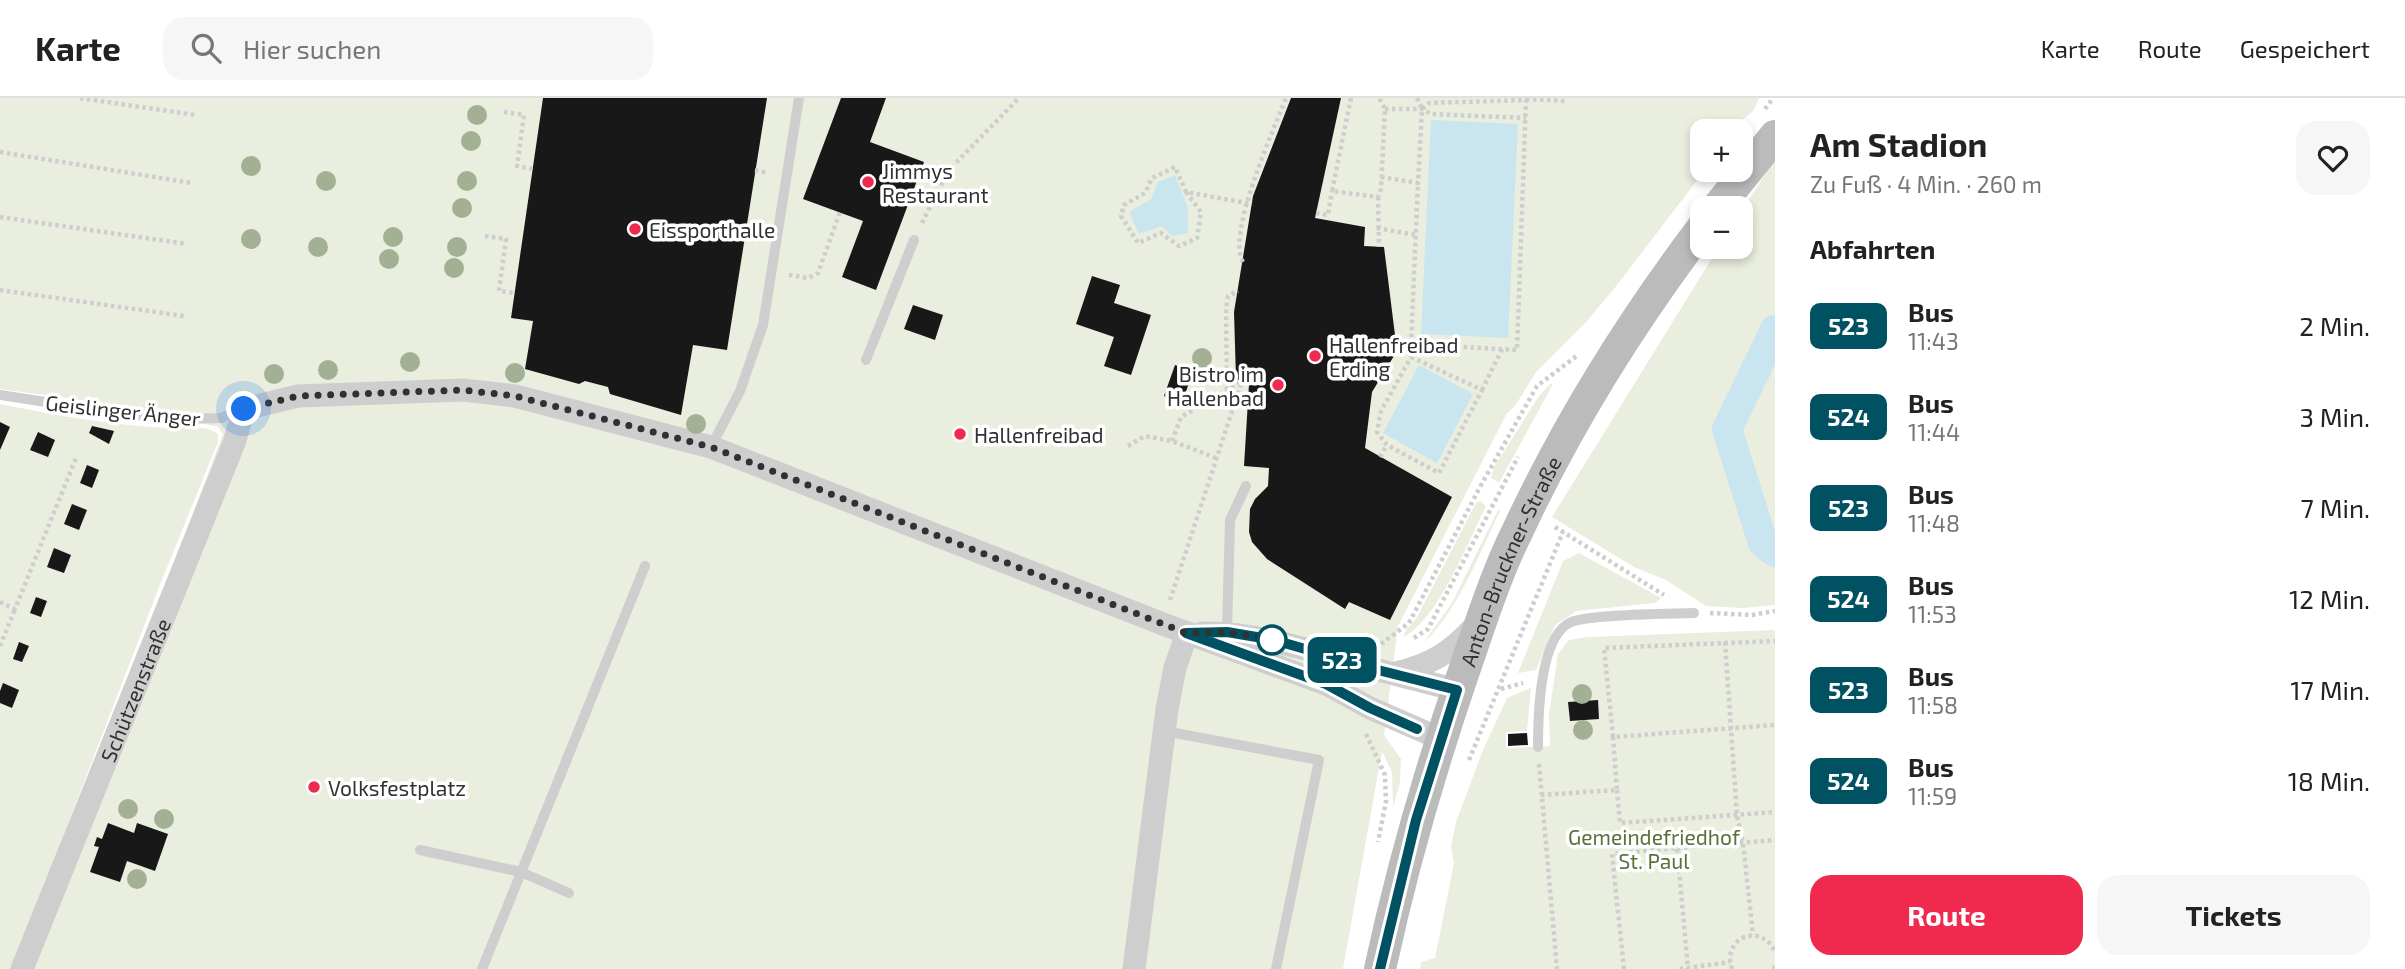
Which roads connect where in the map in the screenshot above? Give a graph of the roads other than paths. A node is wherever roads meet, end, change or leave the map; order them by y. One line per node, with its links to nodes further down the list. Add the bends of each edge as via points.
1 (799, 98): 9 (lane, via 763,325 744,380)
2 (1775, 136): 3 (main road)
3 (1727, 196)
4 (914, 240): 6 (lane)
5 (1690, 247): 13 (main road, Anton-Bruckner-Straße, via 1577,414 1517,531)
6 (866, 360)
7 (0, 395): 8 (lane, Geislinger Änger, via 181,419 221,418)
8 (244, 409): 9 (street, via 298,396 463,390 515,396); 24 (street, Schützenstraße)
9 (711, 447): 15 (street)
10 (1247, 486): 14 (lane, via 1230,520)
11 (645, 566): 22 (lane)
12 (1694, 613): 20 (lane, via 1568,624 1553,642 1542,678)
13 (1482, 618): 16 (street, via 1455,648 1426,665); 17 (main road, Anton-Bruckner-Straße)
14 (1227, 632): 15 (street); 16 (street, via 1274,640)
15 (1186, 633): 18 (street); 19 (street, via 1326,684)
16 (1393, 674): 17 (street)
17 (1457, 690): 19 (main road, Anton-Bruckner-Straße)
18 (1164, 731): 26 (street); 27 (lane, via 1319,760)
19 (1441, 739): 28 (main road, Anton-Bruckner-Straße)
20 (1538, 747)
21 (420, 850): 22 (lane)
22 (521, 872): 23 (lane); 25 (lane)
23 (569, 893)
24 (22, 969)
25 (482, 969)
26 (1134, 969)
27 (1276, 969)
28 (1380, 969)

